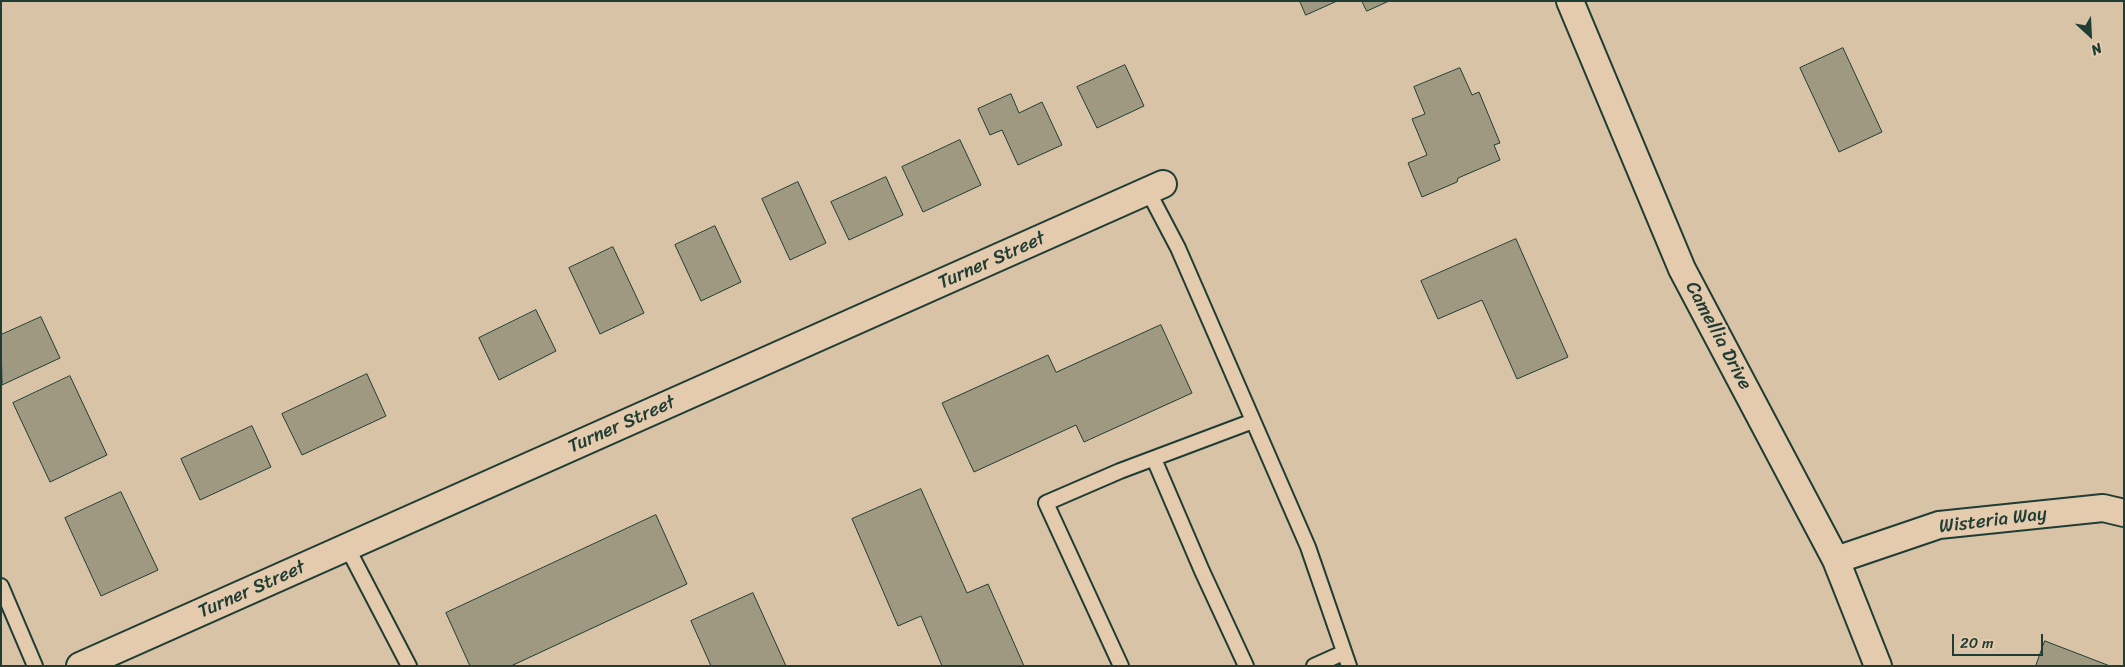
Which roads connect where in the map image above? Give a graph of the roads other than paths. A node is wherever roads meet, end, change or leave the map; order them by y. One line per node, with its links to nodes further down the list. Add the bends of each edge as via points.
1 (1570, 1): 7 (street, Camellia Drive, via 1682,269)
2 (1156, 188): 3 (lane, via 1178,248); 6 (street, Turner Street)
3 (1253, 421): 4 (lane); 9 (lane, via 1308,547)
4 (1154, 459): 13 (lane, via 1046,503); 14 (lane)
5 (2124, 513): 7 (street, Wisteria Way, via 2103,508 1939,525)
6 (347, 547): 11 (street, Turner Street); 12 (lane)
7 (1836, 560): 16 (street, Camellia Drive)
8 (1, 586): 10 (lane)
9 (1346, 659): 15 (lane)
10 (35, 666)
11 (80, 666)
12 (409, 666)
13 (1121, 666)
14 (1246, 666)
15 (1314, 666)
16 (1878, 666)

